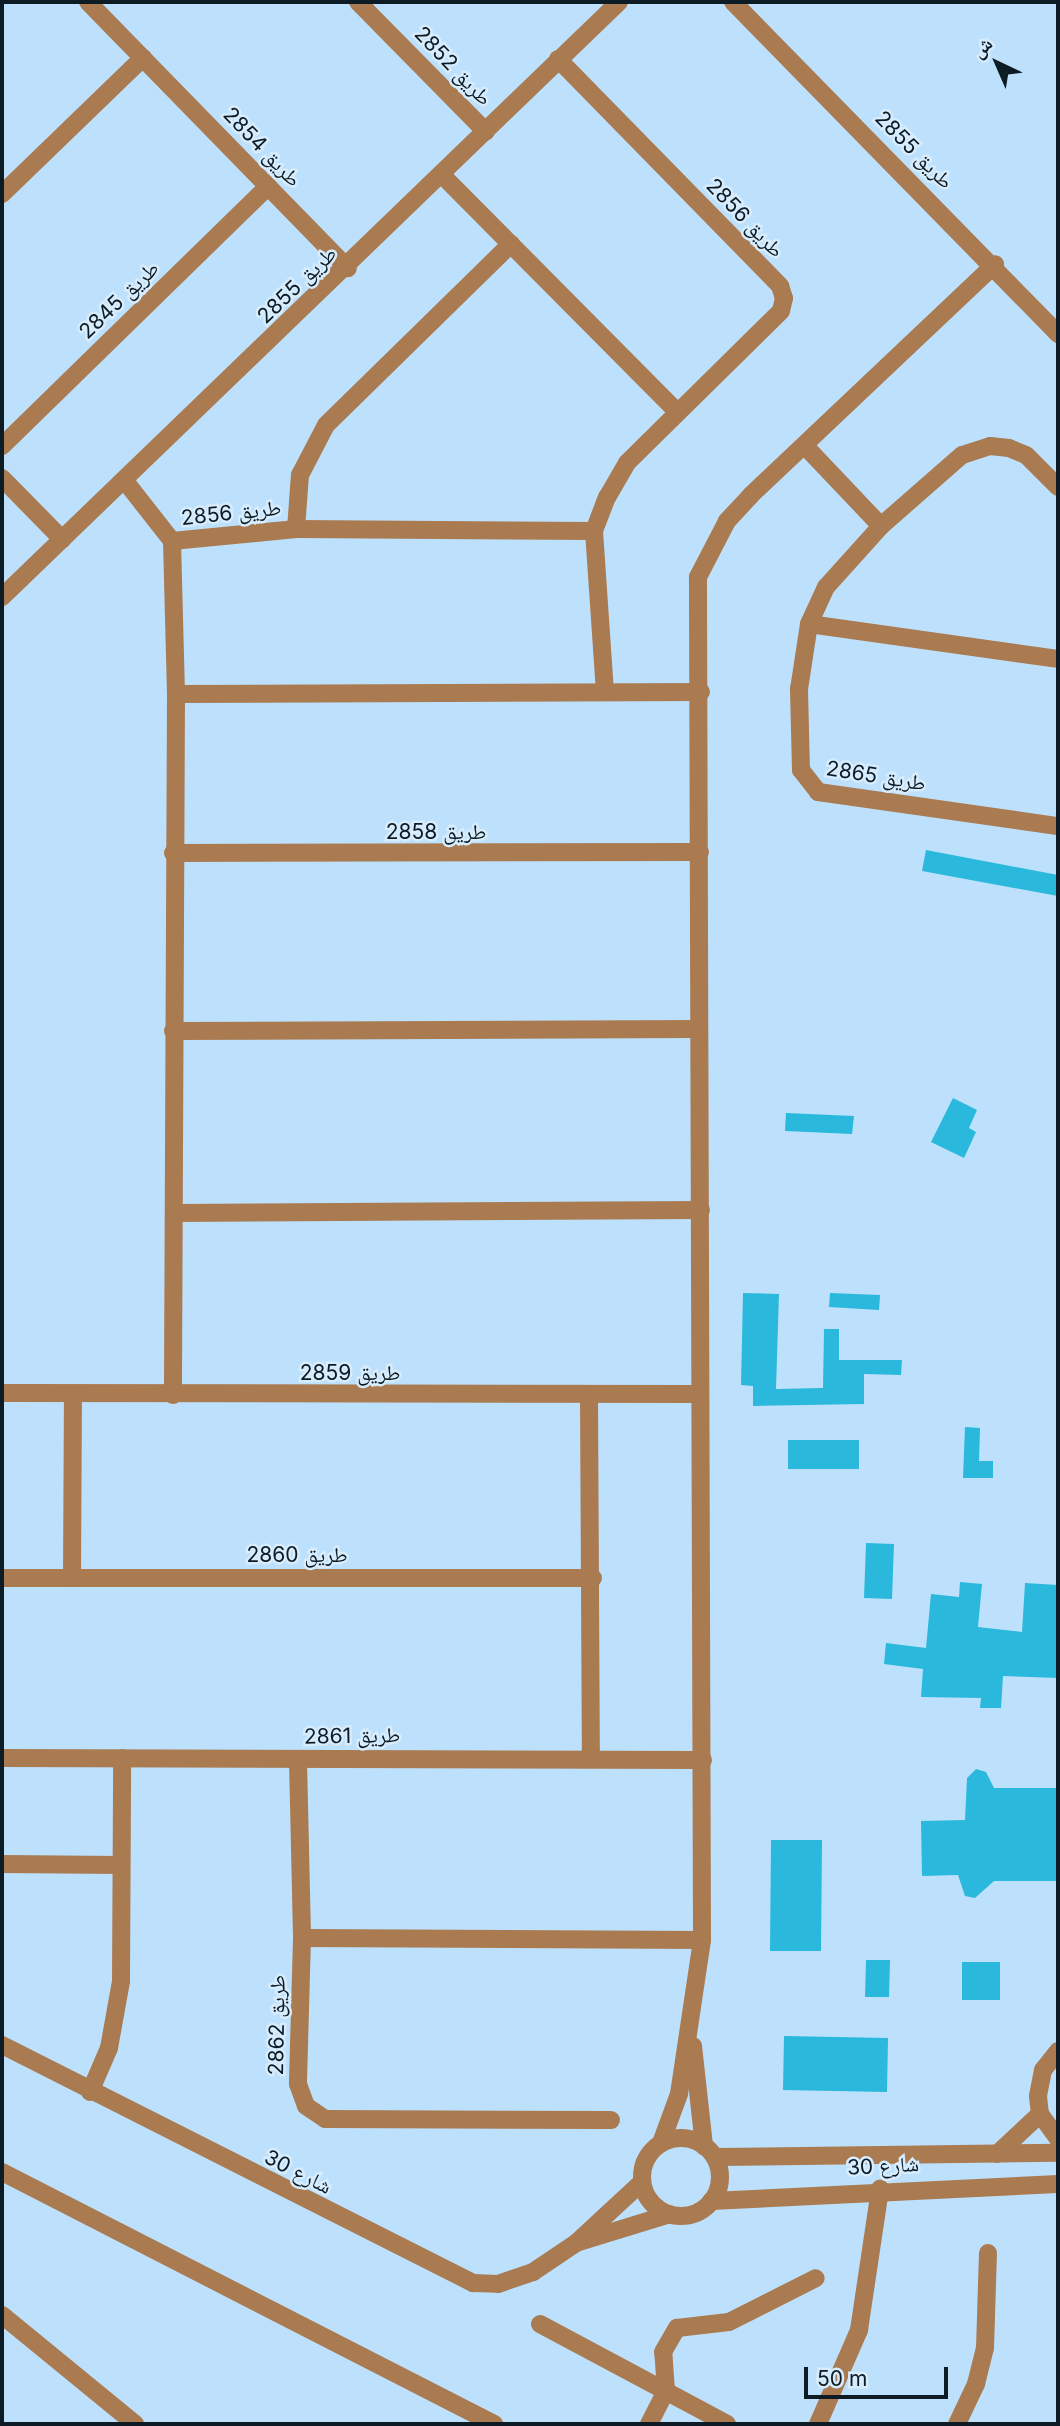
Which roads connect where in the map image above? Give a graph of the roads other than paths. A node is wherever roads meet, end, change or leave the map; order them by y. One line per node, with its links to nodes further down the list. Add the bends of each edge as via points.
1 (88, 2): 5 (street, طريق 2854)
2 (358, 2): 7 (street, طريق 2852)
3 (618, 2): 6 (street, طريق 2855)
4 (733, 2): 12 (street, طريق 2855)
5 (144, 58): 9 (street, طريق 2854); 10 (street)
6 (558, 59): 7 (street, طريق 2855); 15 (street, طريق 2856, via 772,278 784,298 781,311)
7 (486, 132): 8 (street, طريق 2855)
8 (443, 175): 11 (street); 13 (street, طريق 2855)
9 (268, 186): 13 (street, طريق 2854); 16 (street, طريق 2845)
10 (2, 194)
11 (511, 244): 15 (street); 22 (street, طريق 2856, via 326,425 300,475)
12 (995, 264): 14 (street, طريق 2855); 17 (street)
13 (348, 268): 19 (street, طريق 2855)
14 (1058, 334)
15 (677, 412): 23 (street, طريق 2856, via 627,463)
16 (2, 446)
17 (805, 446): 21 (street); 30 (street, via 727,521 698,577)
18 (2, 478): 24 (street)
19 (125, 481): 24 (street, طريق 2855); 25 (street)
20 (1058, 487): 21 (street, طريق 2865, via 1026,455 990,446 962,455)
21 (881, 526): 27 (street, طريق 2865, via 832,579)
22 (296, 529): 23 (street, طريق 2856); 25 (street, طريق 2856)
23 (594, 531): 29 (street, طريق 2856)
24 (62, 539): 26 (street, طريق 2855)
25 (172, 541): 31 (street)
26 (2, 597)
27 (809, 624): 28 (street); 32 (street, طريق 2865, via 799,689 801,770 818,792)
28 (1057, 656)
29 (605, 692): 30 (street); 31 (street)
30 (701, 692): 33 (street)
31 (176, 694): 34 (street)
32 (1058, 826)
33 (700, 852): 34 (street, طريق 2858); 35 (street)
34 (173, 853): 36 (street)
35 (699, 1029): 36 (street); 37 (street)
36 (173, 1031): 38 (street)
37 (701, 1210): 38 (street); 40 (street)
38 (175, 1213): 42 (street)
39 (2, 1393): 41 (street, طريق 2859)
40 (699, 1394): 43 (street, طريق 2859); 51 (street)
41 (74, 1395): 42 (street, طريق 2859); 45 (street)
42 (173, 1395): 43 (street, طريق 2859)
43 (589, 1396): 46 (street)
44 (2, 1578): 45 (street, طريق 2860)
45 (72, 1578): 46 (street, طريق 2860)
46 (593, 1578): 47 (street)
47 (591, 1755): 50 (street, طريق 2861); 51 (street, طريق 2861)
48 (2, 1758): 49 (street, طريق 2861)
49 (122, 1758): 50 (street, طريق 2861); 53 (street)
50 (298, 1760): 54 (street, طريق 2862)
51 (703, 1760): 55 (street)
52 (2, 1864): 53 (street)
53 (120, 1865): 59 (street, via 117,2015)
54 (302, 1938): 55 (street); 61 (street, طريق 2862, via 298,2084 315,2114 325,2119)
55 (702, 1940): 56 (street)
56 (691, 2029): 63 (street, via 679,2094); 64 (street)
57 (2, 2045): 59 (street, شارع 30)
58 (1058, 2051): 60 (street, via 1040,2079)
59 (90, 2092): 73 (street, شارع 30, via 461,2280 498,2284 522,2278)
60 (1040, 2114): 62 (street); 66 (street)
61 (611, 2120)
62 (1058, 2139)
63 (661, 2143): 64 (street, شارع 30, via 676,2138); 68 (street, شارع 30, via 643,2167)
64 (709, 2152): 66 (street, شارع 30, via 773,2161); 71 (street, via 718,2187)
65 (1058, 2153): 66 (street, شارع 30)
66 (997, 2154)
67 (2, 2172): 80 (street)
68 (642, 2182): 72 (street, via 647,2196); 73 (street, شارع 30)
69 (1058, 2184): 70 (street, شارع 30)
70 (880, 2189): 71 (street, شارع 30); 83 (street, via 859,2330)
71 (711, 2201): 72 (street, شارع 30, via 700,2211)
72 (670, 2214): 73 (street, شارع 30)
73 (576, 2243)
74 (988, 2253): 84 (street, via 985,2348 976,2384)
75 (816, 2278): 78 (street, via 729,2322 677,2328 663,2352)
76 (2, 2315): 79 (street)
77 (540, 2324): 78 (street)
78 (666, 2391): 81 (street); 82 (street)
79 (135, 2424)
80 (494, 2424)
81 (649, 2424)
82 (727, 2424)
83 (818, 2424)
84 (957, 2424)

